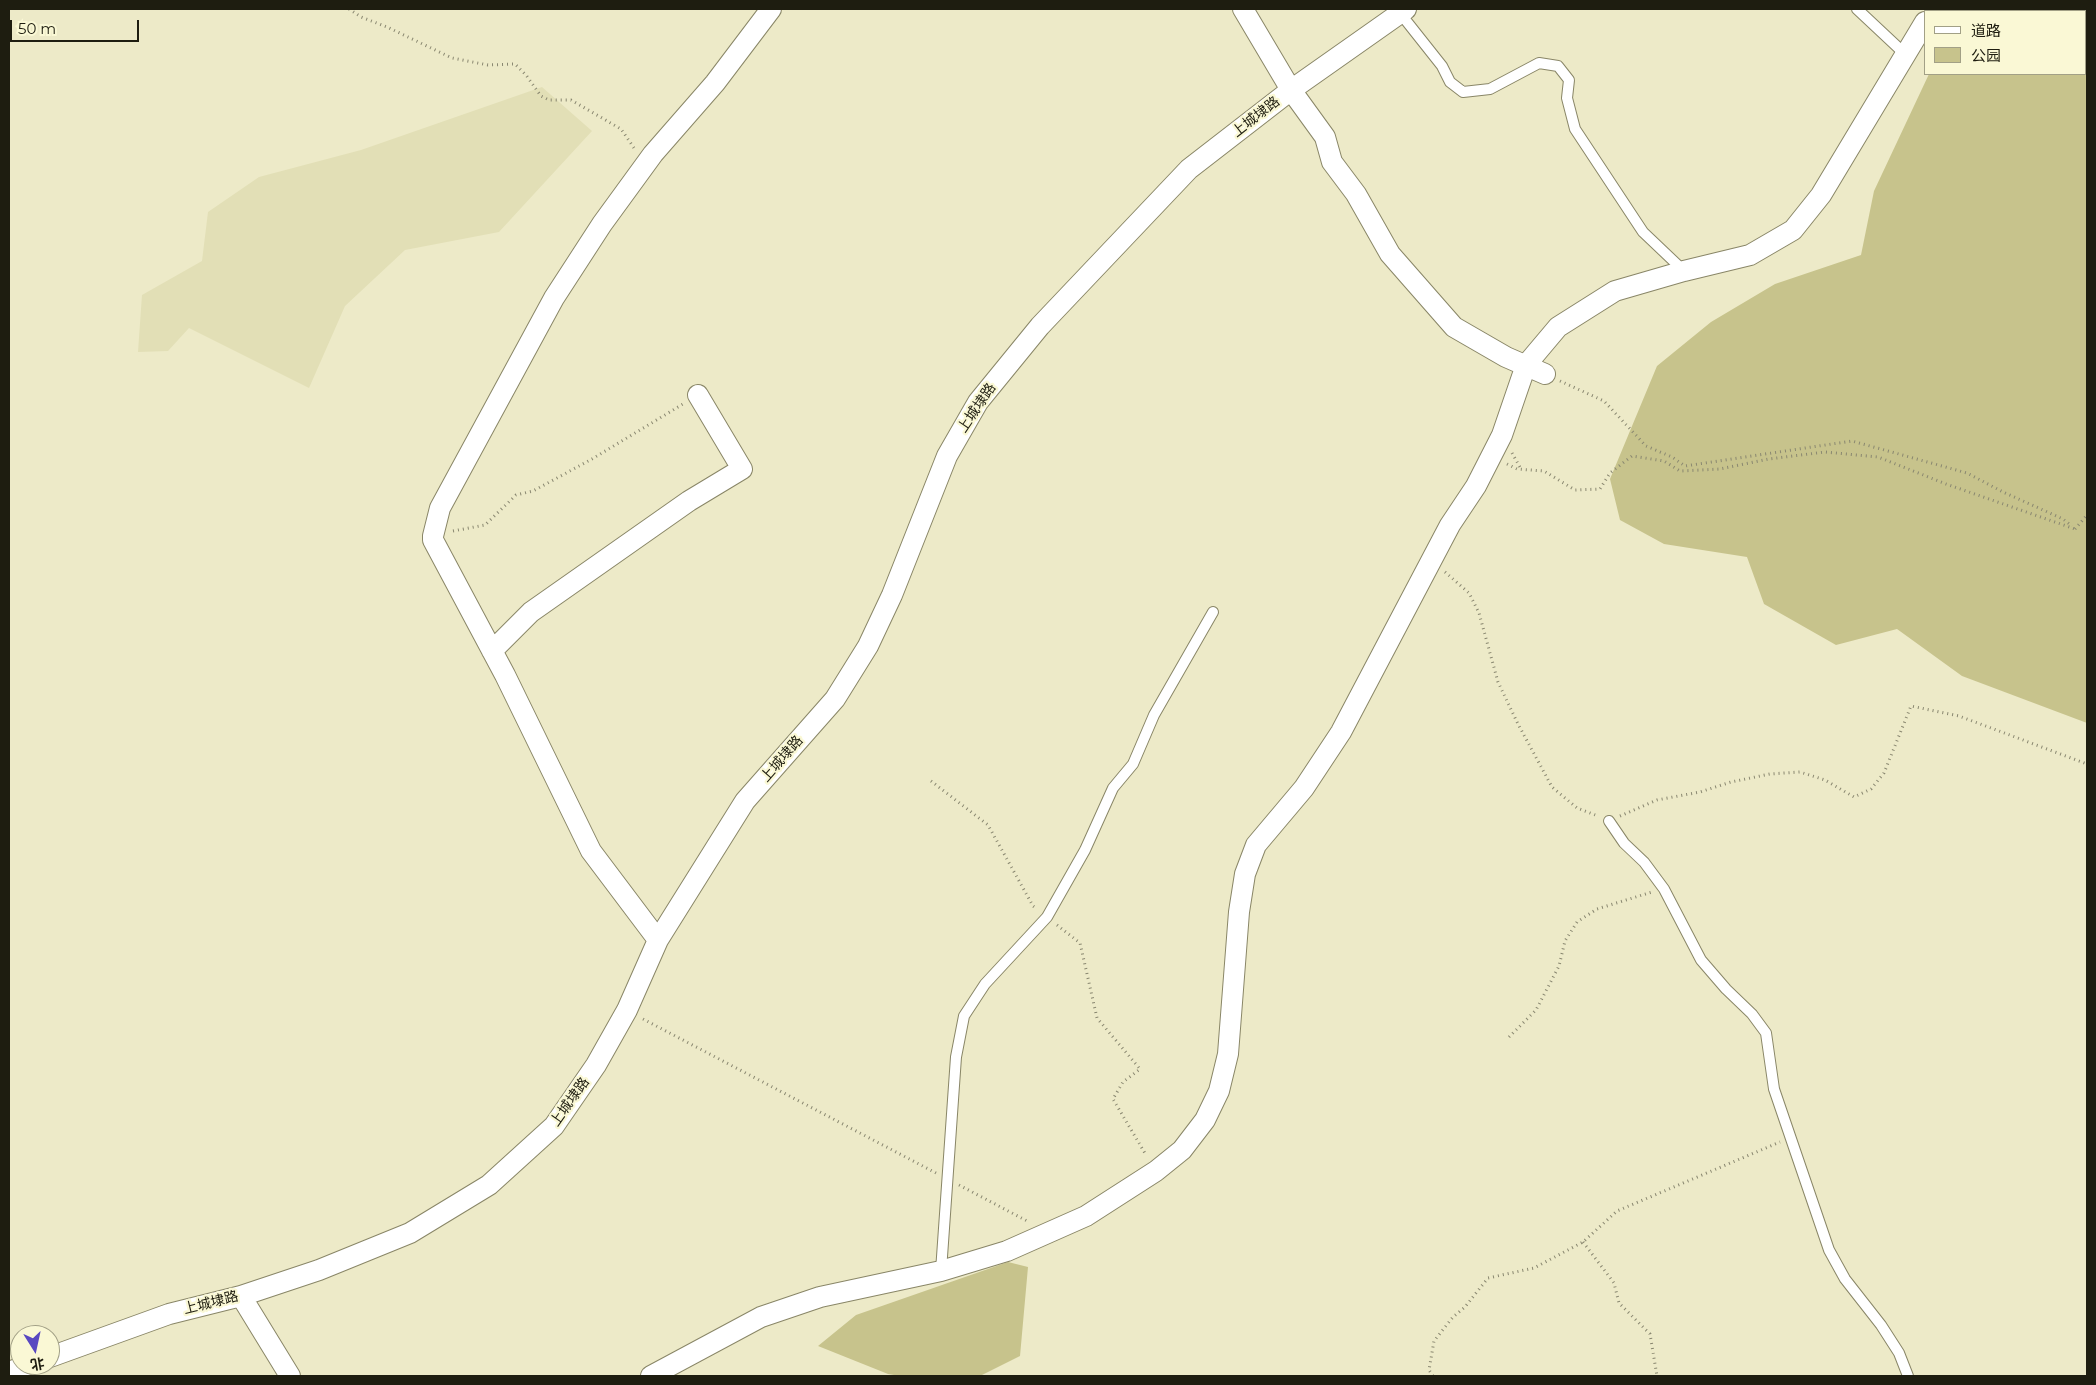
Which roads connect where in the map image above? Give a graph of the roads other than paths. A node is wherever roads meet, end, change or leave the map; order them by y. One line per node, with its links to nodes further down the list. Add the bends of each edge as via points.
1 (771, 9): 13 (street, via 602,224 554,298 440,508 433,540)
2 (1243, 9): 7 (street)
3 (1857, 9): 6 (lane)
4 (1403, 11): 7 (street, 上城埭路); 8 (lane, via 1450,82 1463,92 1490,89 1539,63 1558,66 1569,80 1567,98 1575,129 1643,232)
5 (1924, 24): 6 (street)
6 (1905, 54): 8 (street, via 1821,196 1793,230 1750,255)
7 (1291, 90): 9 (street, via 1325,137 1332,162 1356,194 1390,254 1454,327); 15 (street, 上城埭路, via 1189,169 1040,326 978,402 947,456 892,595 868,646 834,699 745,801)
8 (1684, 271): 9 (street, via 1615,291 1558,327)
9 (1526, 365): 10 (street); 16 (street, via 1502,435 1476,486 1450,525 1341,732 1304,788 1256,845 1245,874 1239,912 1228,1054 1219,1091 1205,1120 1182,1150 1156,1171 1086,1216 1007,1251)
10 (1545, 374)
11 (698, 395): 13 (street, via 742,469 689,501 531,612)
12 (1213, 612): 16 (lane, via 1154,715 1133,764 1113,788 1085,850 1047,917 985,984 964,1016 956,1057)
13 (492, 651): 15 (street, via 591,851)
14 (1610, 821): 21 (lane, via 1624,844 1644,862 1664,889 1701,960 1766,1033 1774,1089 1829,1250 1899,1353)
15 (658, 940): 17 (street, 上城埭路, via 627,1010 596,1064 554,1126 489,1185 410,1233 319,1270)
16 (941, 1271): 20 (street, via 820,1297 761,1317)
17 (241, 1296): 18 (street, 上城埭路, via 169,1314); 19 (street)
18 (60, 1353)
19 (290, 1376)
20 (651, 1376)
21 (1908, 1376)

